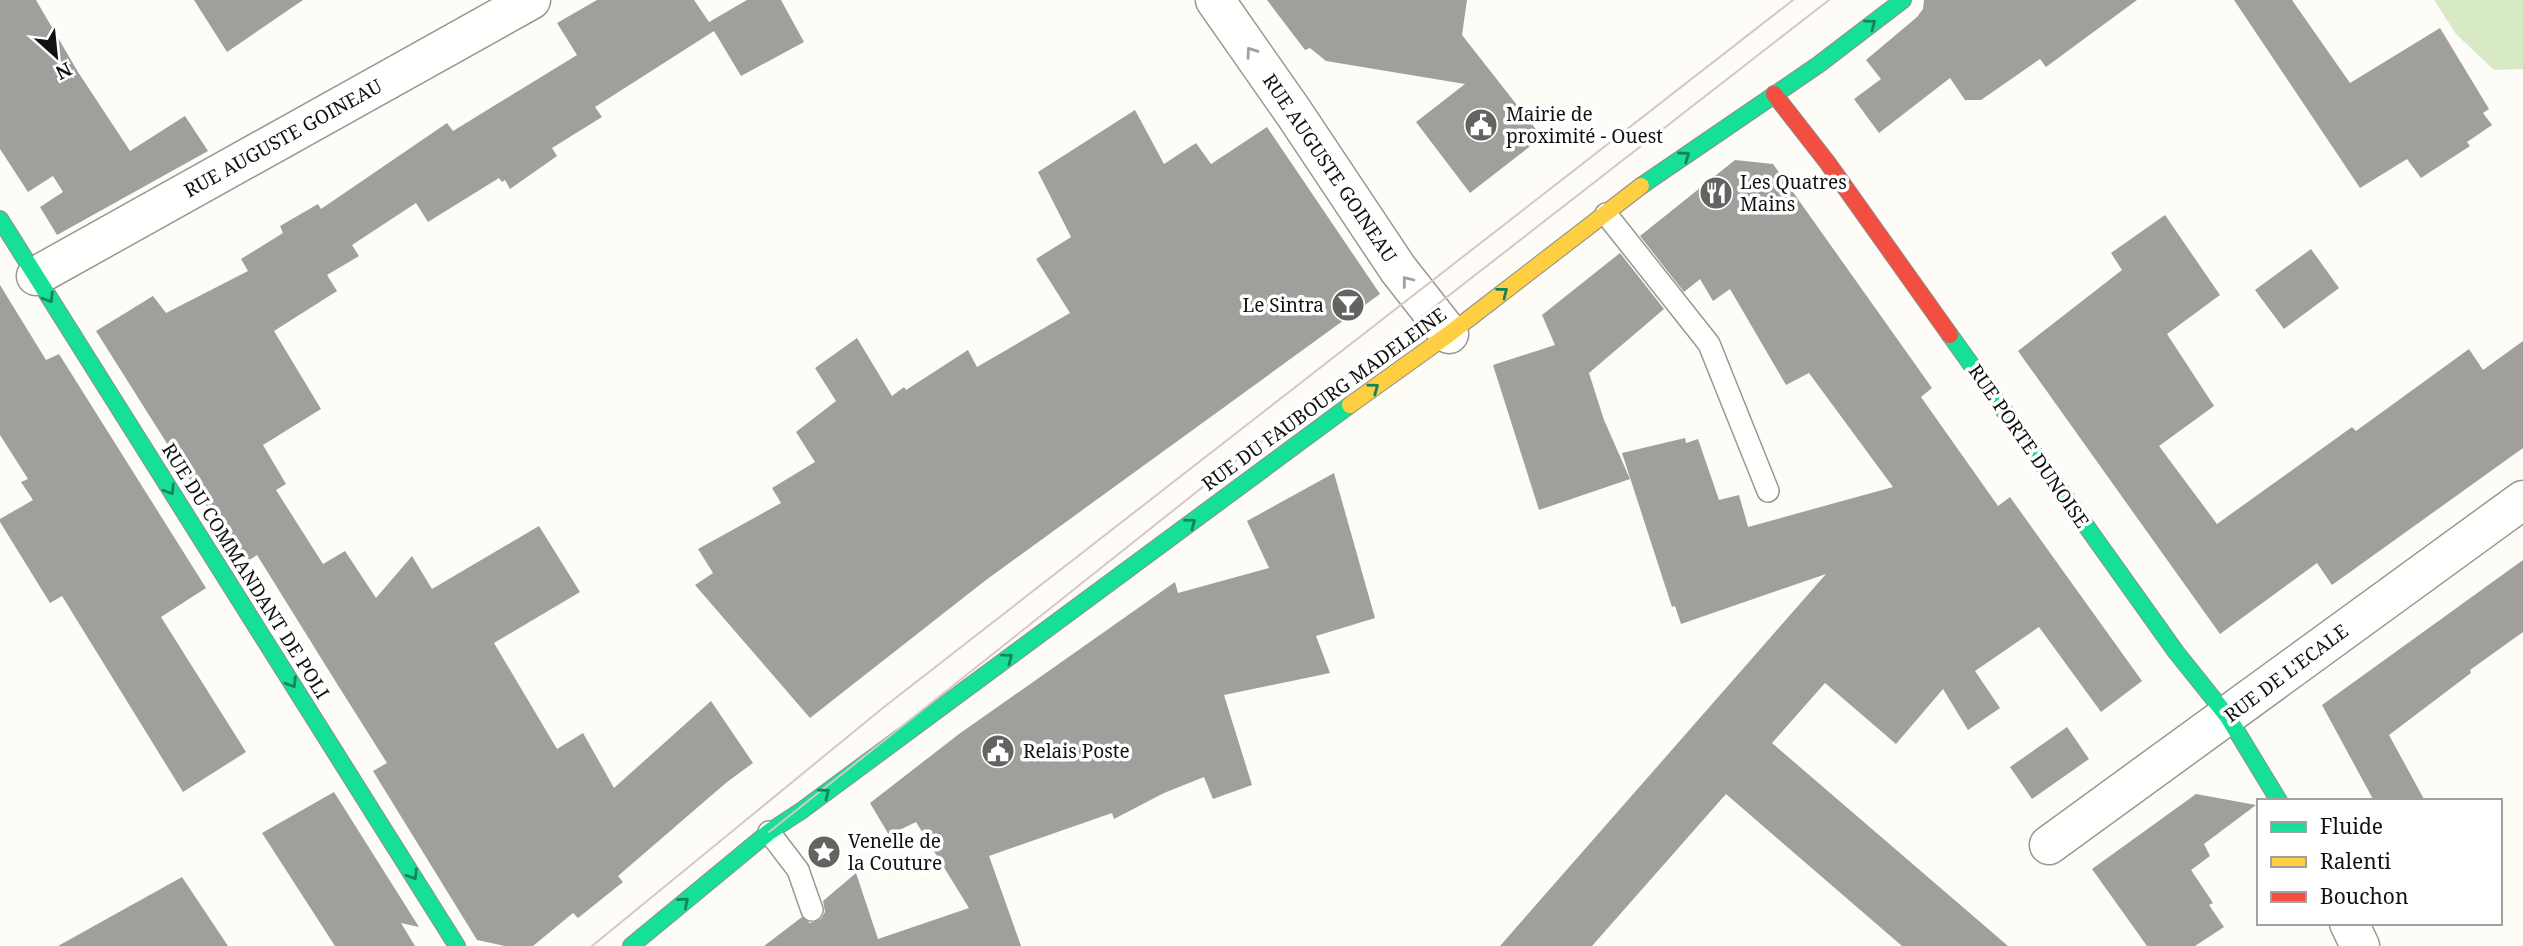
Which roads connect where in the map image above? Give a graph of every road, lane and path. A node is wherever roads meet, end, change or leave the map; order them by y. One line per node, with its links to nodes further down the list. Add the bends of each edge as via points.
1 (531, 0): 7 (street, RUE AUGUSTE GOINEAU)
2 (1215, 0): 8 (street, RUE AUGUSTE GOINEAU, one-way to 2, via 1398,269)
3 (1903, 0): 4 (street, RUE DU FAUBOURG MADELEINE, one-way to 3)
4 (1774, 94): 5 (street, RUE DU FAUBOURG MADELEINE, one-way to 4); 11 (street, RUE PORTE DUNOISE, via 2176,652)
5 (1606, 214): 8 (street, RUE DU FAUBOURG MADELEINE, one-way to 5); 9 (lane, via 1709,344)
6 (1, 224): 7 (street, RUE DU COMMANDANT DE POLI)
7 (36, 276): 17 (street, RUE DU COMMANDANT DE POLI, one-way to 17)
8 (1449, 334): 13 (street, RUE DU FAUBOURG MADELEINE, one-way to 8)
9 (1768, 491)
10 (2523, 500): 11 (street, RUE DE L'ECALE)
11 (2228, 717): 12 (street, RUE PORTE DUNOISE); 14 (street, RUE DE L'ECALE)
12 (2278, 799)
13 (769, 832): 15 (lane, via 798,870); 18 (street, RUE DU FAUBOURG MADELEINE, one-way to 13)
14 (2049, 845)
15 (812, 910)
16 (2349, 925): 19 (street)
17 (457, 946)
18 (631, 946)
19 (2360, 946)

